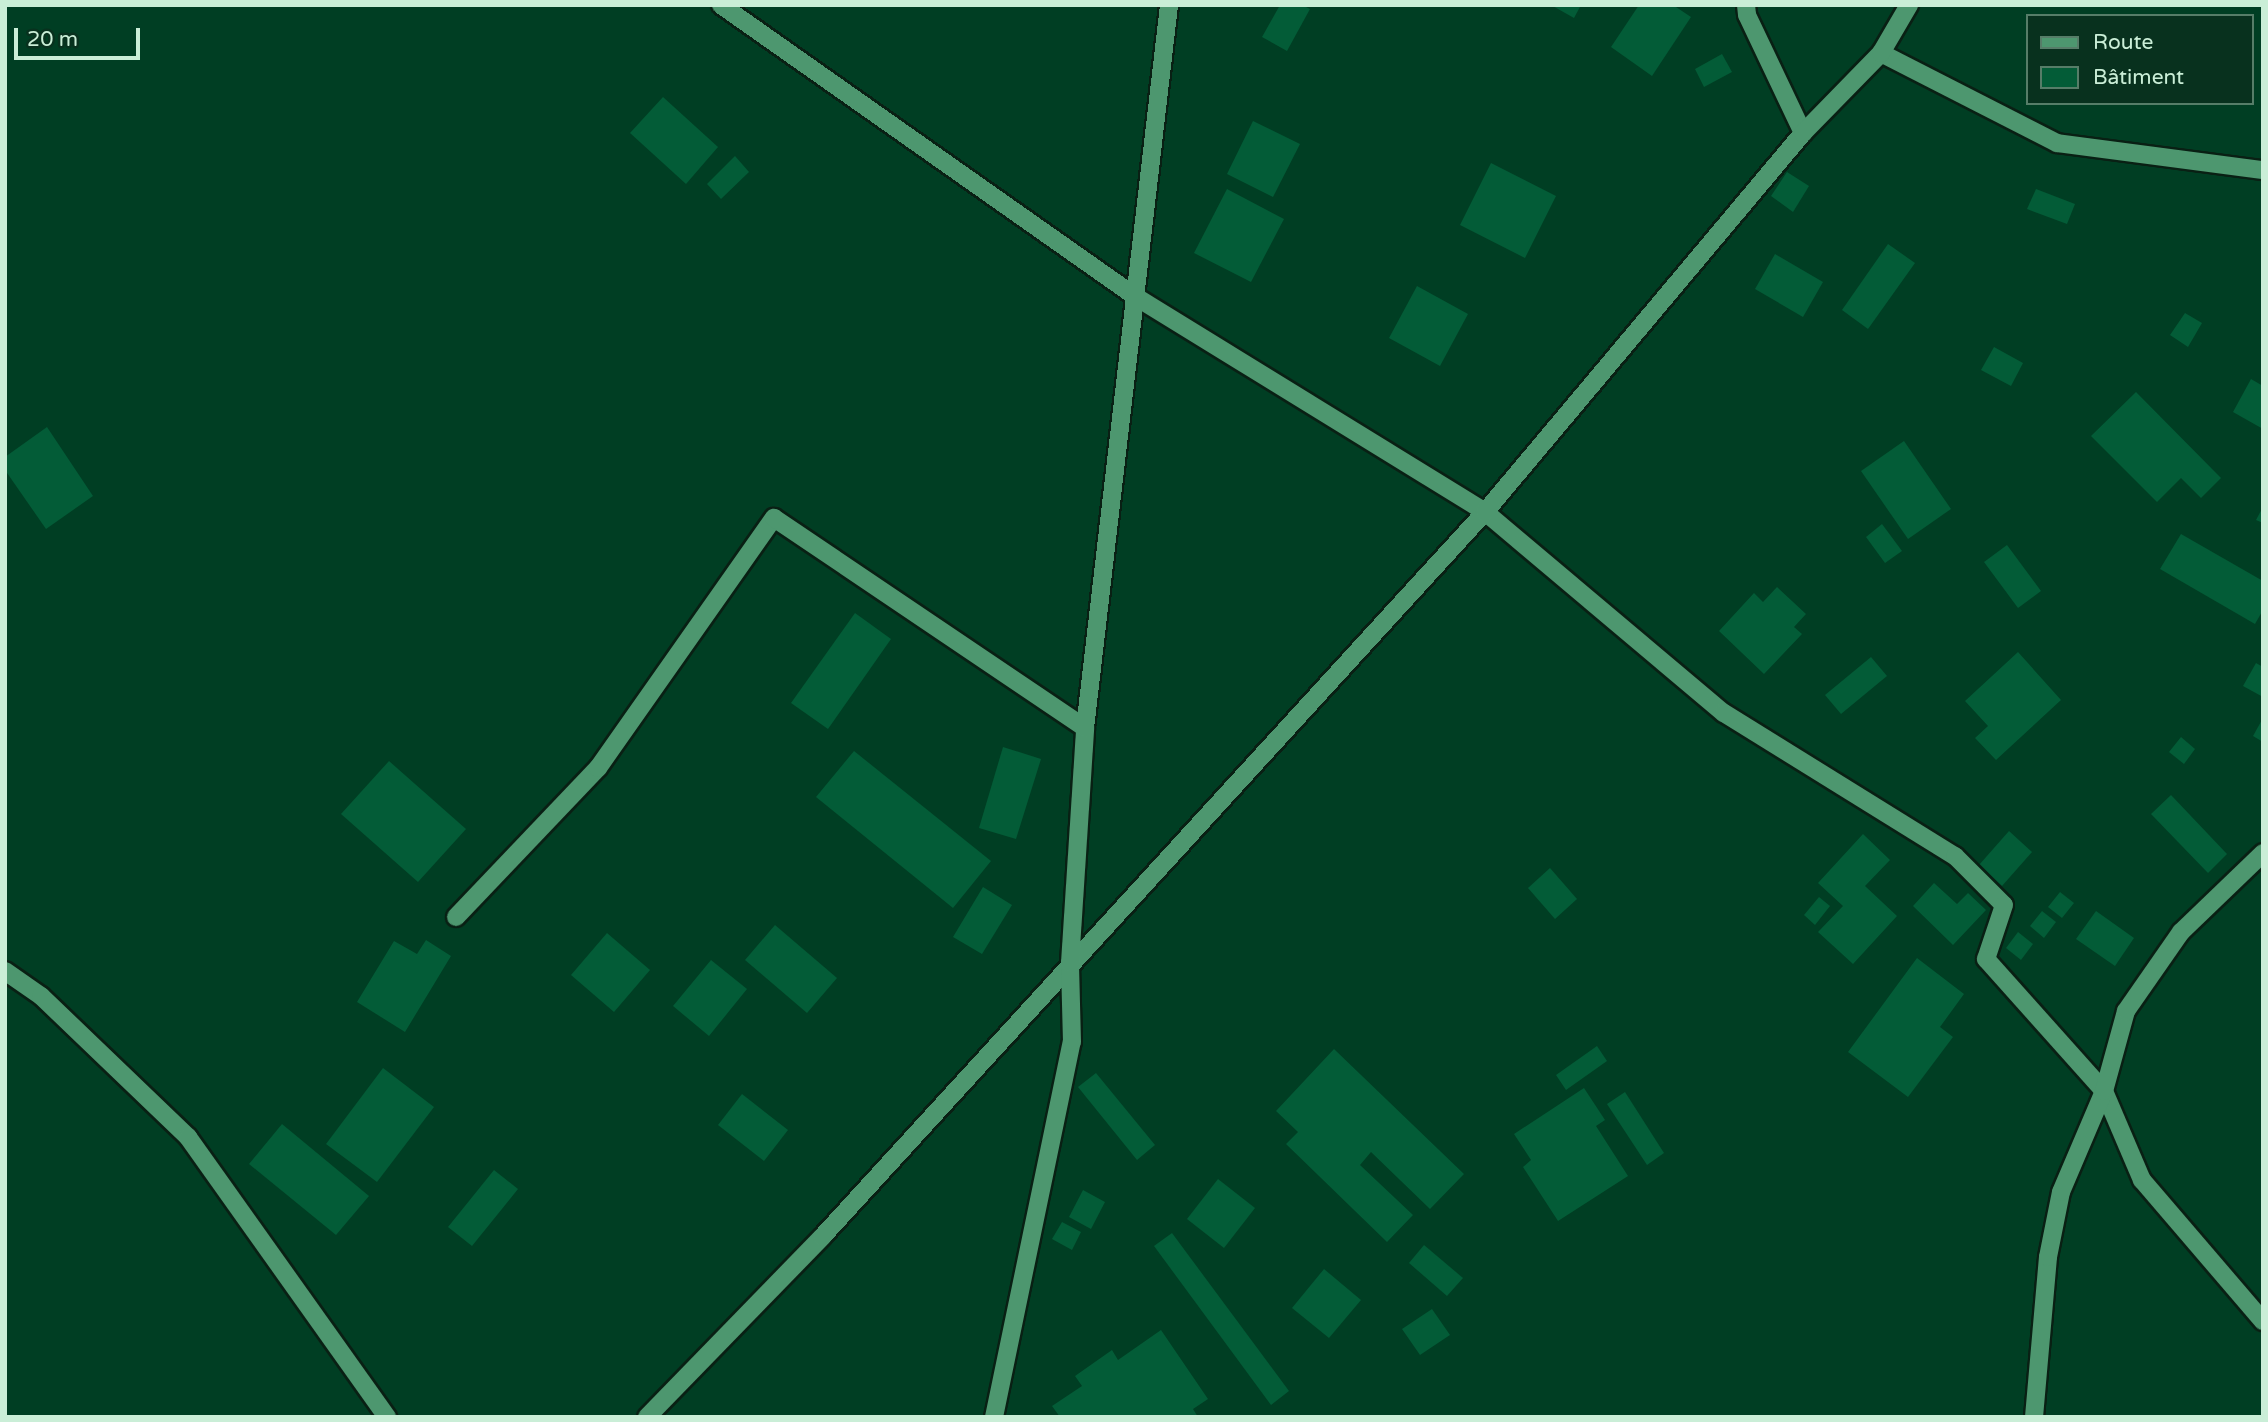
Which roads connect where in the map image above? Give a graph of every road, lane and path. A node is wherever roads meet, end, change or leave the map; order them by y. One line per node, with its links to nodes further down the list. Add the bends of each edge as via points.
1 (721, 5): 8 (street)
2 (1169, 5): 8 (street)
3 (1746, 5): 6 (street)
4 (1909, 5): 5 (street)
5 (1881, 53): 6 (street); 7 (street, via 2057,143)
6 (1803, 133): 9 (street)
7 (2263, 170)
8 (1136, 298): 9 (street); 10 (street)
9 (1485, 512): 13 (street); 15 (street, via 1724,713 1955,856 2004,905 1986,959)
10 (1085, 728): 12 (street, via 774,518 598,768); 13 (street)
11 (2263, 853): 15 (street, via 2181,932 2126,1011)
12 (456, 917)
13 (1070, 963): 18 (street, via 822,1237); 19 (street, via 1072,1042)
14 (5, 971): 17 (street, via 41,996 188,1137)
15 (2104, 1091): 16 (street, via 2142,1180); 20 (street, via 2061,1192 2048,1257)
16 (2263, 1321)
17 (387, 1417)
18 (647, 1417)
19 (994, 1417)
20 (2034, 1417)

